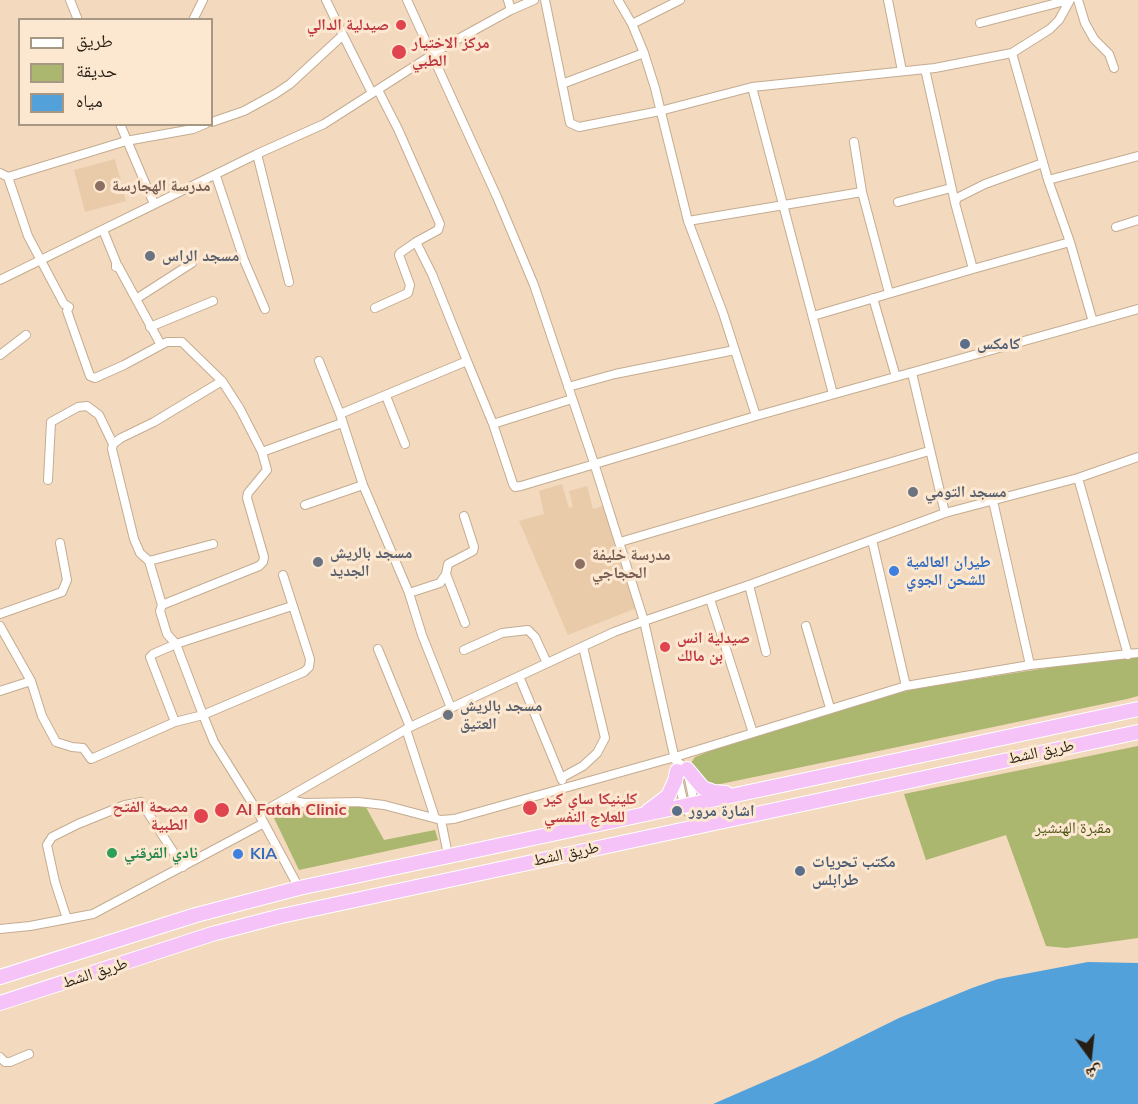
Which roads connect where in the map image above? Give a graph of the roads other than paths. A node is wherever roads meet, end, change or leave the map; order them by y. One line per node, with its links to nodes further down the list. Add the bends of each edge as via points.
1 (70, 0): 15 (street)
2 (203, 0): 16 (street)
3 (326, 0): 19 (street)
4 (407, 0): 22 (street)
5 (507, 0): 14 (street)
6 (534, 0): 14 (street)
7 (546, 0): 26 (street)
8 (618, 0): 18 (street)
9 (680, 0): 18 (street)
10 (888, 0): 25 (street)
11 (1070, 0): 13 (street); 21 (street, via 1050,29)
12 (1078, 0): 23 (street, via 1085,23 1109,54)
13 (1056, 2): 17 (street)
14 (511, 10): 22 (street)
15 (77, 18)
16 (193, 18)
17 (980, 23)
18 (632, 24): 20 (street)
19 (343, 35): 28 (street); 30 (street, via 275,94)
20 (644, 53): 26 (street); 29 (street)
21 (1012, 53): 24 (street); 37 (street)
22 (430, 55): 28 (street); 78 (street, via 522,254)
23 (1114, 68)
24 (925, 69): 25 (street); 42 (street)
25 (902, 71): 27 (street)
26 (562, 84): 29 (street, via 570,123 579,127)
27 (752, 87): 29 (street); 47 (street)
28 (375, 91): 35 (street, via 324,124); 52 (street, via 398,129 440,224 438,230)
29 (660, 111): 49 (street)
30 (213, 122)
31 (121, 126): 33 (street)
32 (200, 126): 33 (street)
33 (126, 141): 40 (street); 45 (street)
34 (854, 142): 43 (street)
35 (257, 154): 39 (street); 58 (street)
36 (1138, 156): 41 (street)
37 (1043, 163): 41 (street); 46 (street, via 961,195)
38 (0, 173): 40 (street)
39 (216, 176): 45 (street); 64 (street)
40 (8, 177): 54 (street)
41 (1048, 180): 53 (street)
42 (951, 188): 44 (street); 46 (street)
43 (862, 192): 47 (street); 59 (street)
44 (898, 202)
45 (154, 204): 51 (street)
46 (955, 204): 56 (street)
47 (784, 206): 49 (street); 66 (street)
48 (1138, 220): 50 (street)
49 (688, 221): 71 (street)
50 (1116, 227)
51 (103, 230): 54 (street); 61 (street, via 116,267)
52 (416, 242): 63 (street, via 399,255 410,285 408,293); 73 (street)
53 (1070, 243): 56 (street); 67 (street)
54 (40, 261): 57 (street); 70 (street, via 69,307 92,377)
55 (192, 263): 61 (street)
56 (973, 269): 59 (street)
57 (0, 280)
58 (289, 282)
59 (889, 293): 60 (street)
60 (873, 298): 66 (street); 76 (street)
61 (136, 299): 68 (street)
62 (213, 301): 68 (street)
63 (375, 308)
64 (265, 309)
65 (1138, 309): 67 (street)
66 (813, 316): 79 (street)
67 (1093, 322): 75 (street)
68 (150, 327): 70 (street)
69 (26, 335): 72 (street)
70 (161, 345): 77 (street, via 182,342)
71 (735, 350): 78 (street); 83 (street)
72 (0, 355)
73 (467, 361): 80 (street); 85 (street)
74 (319, 362): 82 (street)
75 (912, 373): 76 (street); 88 (street)
76 (896, 377): 79 (street)
77 (222, 381): 86 (street); 89 (street)
78 (568, 387): 81 (street)
79 (833, 394): 83 (street)
80 (386, 396): 82 (street); 87 (street)
81 (572, 399): 85 (street); 91 (street)
82 (340, 414): 84 (street)
83 (756, 416): 91 (street)
84 (342, 423): 89 (street); 94 (street)
85 (493, 424): 91 (street, via 515,487)
86 (113, 444): 93 (street, via 99,416 87,406 78,407 51,422); 103 (street, via 134,539)
87 (405, 444)
88 (929, 451): 97 (street); 100 (street)
89 (262, 452): 109 (street, via 267,470 247,498 263,562)
90 (1138, 457): 92 (street)
91 (594, 464): 100 (street)
92 (1078, 478): 95 (street); 122 (street)
93 (48, 480)
94 (363, 485): 96 (street); 107 (street)
95 (993, 501): 97 (street); 124 (street)
96 (305, 505)
97 (945, 513): 99 (street)
98 (464, 516): 104 (street, via 474,548 448,564)
99 (872, 540): 106 (street); 127 (street)
100 (620, 542): 112 (street)
101 (60, 543): 111 (street, via 67,580 62,592)
102 (213, 544): 103 (street)
103 (148, 561): 109 (street)
104 (446, 574): 107 (street, via 440,583); 113 (street)
105 (283, 575): 110 (street)
106 (749, 585): 108 (street); 120 (street)
107 (409, 593): 129 (street)
108 (710, 599): 112 (street); 136 (street)
109 (162, 605): 116 (street, via 167,634)
110 (292, 606): 116 (street); 132 (street, via 309,667)
111 (0, 614)
112 (644, 621): 117 (street); 137 (street)
113 (465, 623)
114 (0, 626): 126 (street)
115 (806, 626): 130 (street)
116 (176, 644): 132 (street); 133 (street, via 150,657)
117 (583, 647): 123 (street); 138 (street, via 605,738 583,766)
118 (378, 649): 134 (street)
119 (464, 650): 123 (street, via 502,633 528,630)
120 (766, 651)
121 (1138, 653): 122 (street)
122 (1128, 655): 124 (street)
123 (547, 663): 125 (street)
124 (1030, 665): 127 (street)
125 (519, 676): 129 (street); 138 (street)
126 (31, 681): 128 (street); 133 (street, via 42,716 56,742 83,748 91,759)
127 (906, 686): 130 (street)
128 (0, 691)
129 (451, 708): 134 (street)
130 (830, 708): 136 (street)
131 (1138, 709): 140 (highway, طريق الشط)
132 (203, 715): 133 (street); 144 (street, via 214,742)
133 (175, 722)
134 (408, 728): 141 (street); 145 (street)
135 (1138, 732): 147 (highway, طريق الشط)
136 (753, 733): 137 (street)
137 (678, 764): 139 (street); 140 (highway, via 703,788); 142 (street); 143 (highway, via 668,795)
138 (561, 778): 139 (street)
139 (565, 787): 145 (street, via 453,819)
140 (734, 794): 142 (highway, طريق الشط)
141 (286, 799): 144 (street); 145 (street, via 304,804 384,805)
142 (689, 804): 143 (highway, طريق الشط); 147 (street)
143 (646, 813): 148 (highway, طريق الشط)
144 (259, 814): 146 (street)
145 (438, 819): 148 (street)
146 (264, 824): 149 (street); 150 (street)
147 (701, 824): 154 (highway, طريق الشط, via 269,919)
148 (448, 855): 150 (highway, طريق الشط)
149 (183, 867): 151 (street, via 93,914); 151 (street, via 141,802 78,824 52,837 47,845)
150 (299, 888): 153 (highway, طريق الشط)
151 (67, 919): 152 (street)
152 (0, 929)
153 (4, 974)
154 (0, 1003)
155 (29, 1054): 156 (street, via 8,1062)
156 (0, 1057)

